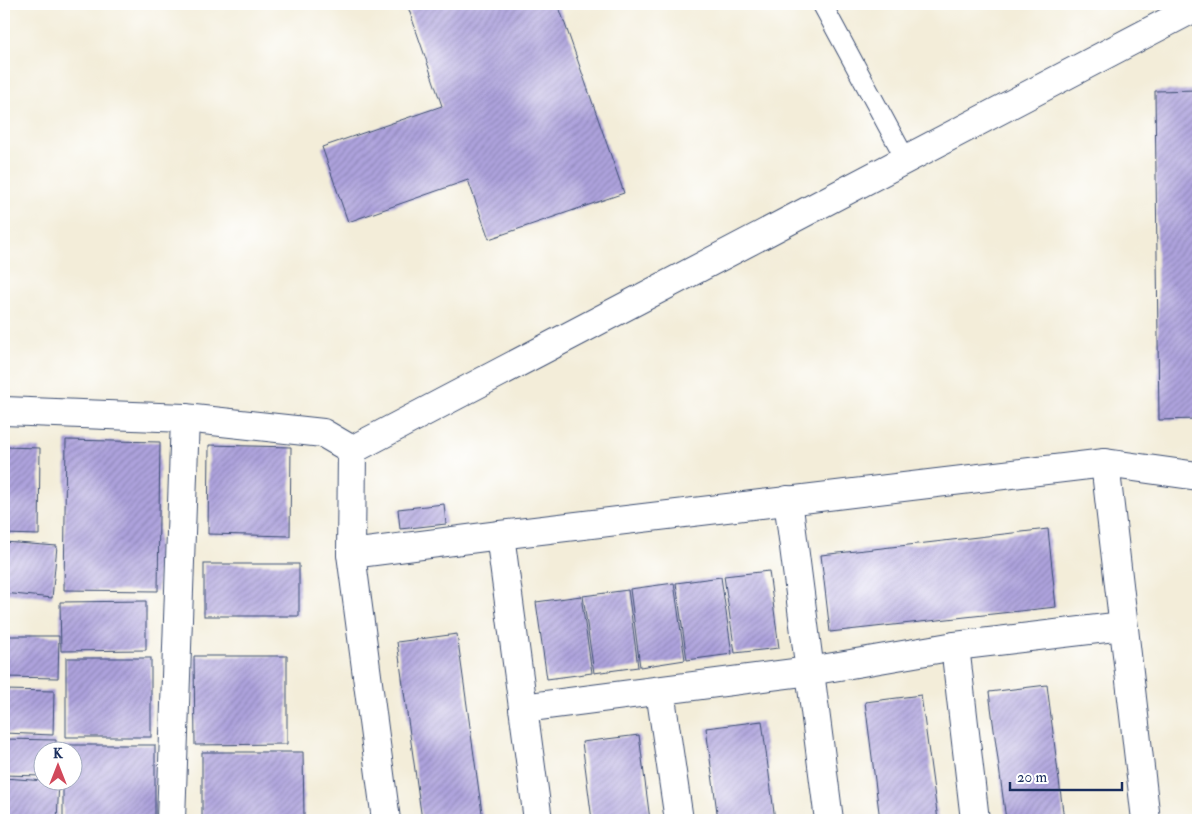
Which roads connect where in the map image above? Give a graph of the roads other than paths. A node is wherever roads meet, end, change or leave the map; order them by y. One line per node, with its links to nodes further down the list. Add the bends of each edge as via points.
1 (822, 4): 3 (lane)
2 (1198, 6): 3 (street)
3 (906, 160): 6 (street)
4 (4, 411): 5 (street)
5 (185, 418): 6 (street, via 323,433); 17 (street)
6 (352, 450): 11 (street)
7 (1105, 463): 8 (street); 9 (street); 12 (street)
8 (1198, 476)
9 (788, 500): 10 (street); 14 (street)
10 (500, 535): 11 (street); 16 (street)
11 (352, 554): 18 (street)
12 (1124, 626): 13 (street); 23 (street)
13 (955, 646): 14 (street); 22 (street)
14 (810, 671): 15 (street); 21 (street)
15 (660, 691): 16 (street); 20 (street)
16 (522, 708): 19 (street)
17 (171, 820)
18 (386, 820)
19 (538, 820)
20 (679, 820)
21 (829, 820)
22 (976, 820)
23 (1146, 820)

